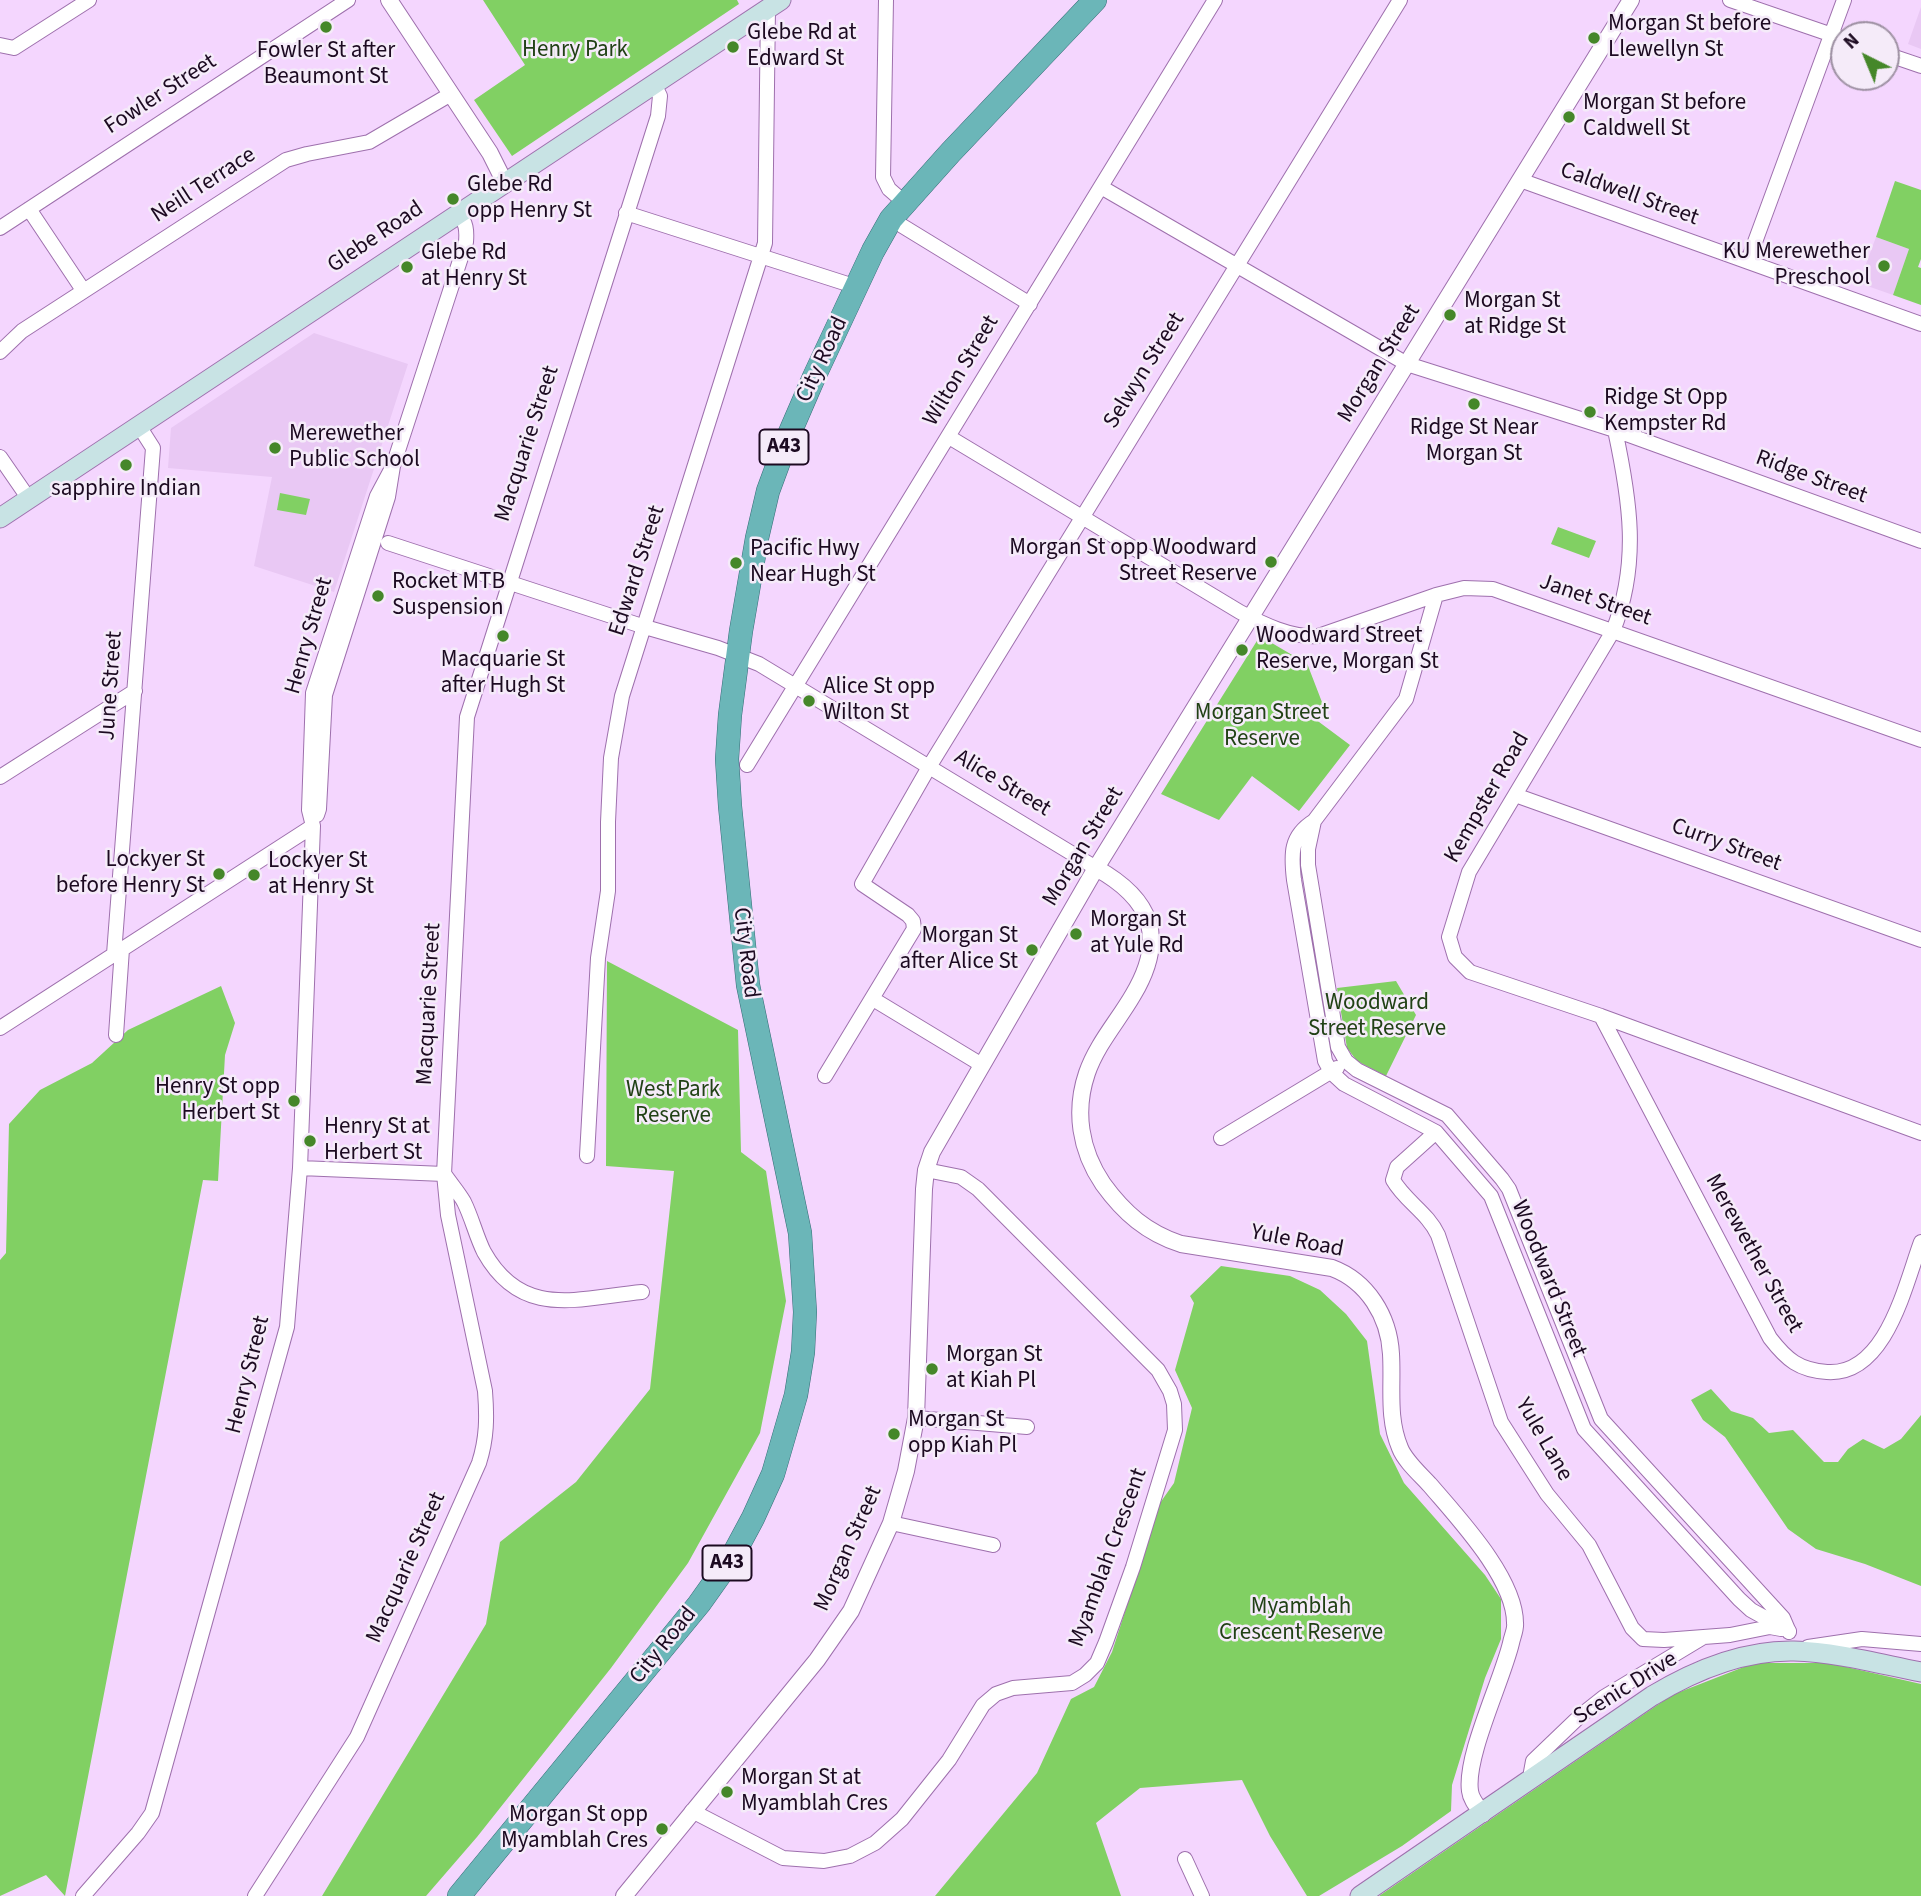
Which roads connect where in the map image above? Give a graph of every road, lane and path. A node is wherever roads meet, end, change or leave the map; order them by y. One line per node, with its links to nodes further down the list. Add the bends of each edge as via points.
1 (89, 0): 14 (street, via 15,48)
2 (348, 0): 23 (street, Fowler Street)
3 (389, 0): 19 (street)
4 (886, 0): 24 (street, via 884,177)
5 (1215, 0): 22 (street, Wilton Street)
6 (1400, 0): 30 (street, Selwyn Street)
7 (1631, 0): 20 (street, Morgan Street)
8 (1730, 0): 13 (street)
9 (1844, 0): 12 (street)
10 (1092, 1): 24 (highway, City Road / A43)
11 (775, 4): 18 (main road, Glebe Road); 28 (street, Edward Street, via 765,243)
12 (1840, 21)
13 (1830, 33)
14 (0, 45)
15 (1830, 56): 29 (street)
16 (1900, 59): 17 (street)
17 (1921, 66)
18 (654, 84): 21 (main road, Glebe Road); 26 (street, Macquarie Street, via 660,96 658,116)
19 (451, 94): 21 (street); 32 (street, Neill Terrace, via 369,142 286,160)
20 (1520, 180): 29 (street, Caldwell Street); 36 (street, Morgan Street)
21 (505, 183): 25 (main road, Glebe Road)
22 (1101, 187): 30 (street, Ridge Street); 33 (street, Wilton Street)
23 (29, 209): 27 (street, Fowler Street); 32 (street)
24 (898, 211): 31 (highway, City Road / A43); 33 (street)
25 (459, 213): 37 (main road, Glebe Road); 60 (street, Henry Street, via 467,231 466,242 325,695 319,809)
26 (626, 213): 28 (street); 46 (street, Macquarie Street)
27 (0, 228)
28 (760, 257): 31 (street); 49 (street, Edward Street)
29 (1748, 261): 34 (street, Caldwell Street)
30 (1237, 266): 36 (street, Ridge Street); 42 (street, Selwyn Street)
31 (857, 287): 51 (highway, City Road / A43, via 768,491)
32 (83, 290): 35 (street, Neill Terrace, via 22,331)
33 (1030, 304): 39 (street, Wilton Street)
34 (1921, 324)
35 (0, 352)
36 (1407, 364): 38 (street, Ridge Street); 48 (street, Morgan Street)
37 (139, 426): 41 (main road, Glebe Road); 53 (street, June Street, via 153,447)
38 (1615, 430): 44 (street, Ridge Street); 50 (street, Kempster Road, via 1628,492 1631,541 1622,608)
39 (949, 437): 42 (street, Janet Street); 52 (street, Wilton Street)
40 (0, 457): 41 (street)
41 (29, 499): 43 (main road, Glebe Road)
42 (1082, 517): 48 (street, Janet Street); 56 (street, Selwyn Street)
43 (0, 518)
44 (1921, 541)
45 (388, 543): 46 (street, Alice Street)
46 (508, 583): 49 (street, Alice Street); 78 (street, Macquarie Street, via 467,716)
47 (1436, 595): 48 (street, Janet Street, via 1318,636 1288,632); 50 (street, Janet Street, via 1464,588 1493,589); 59 (street, via 1406,699)
48 (1251, 618): 61 (street, Morgan Street)
49 (645, 627): 51 (street, Alice Street); 75 (street, Edward Street, via 622,696 611,758 608,891 598,958)
50 (1613, 631): 54 (street, Janet Street); 58 (street, Kempster Road)
51 (738, 655): 52 (street, Alice Street); 96 (highway, City Road / A43, via 728,737 730,806 748,985 800,1233 805,1311 796,1395 773,1474 731,1559)
52 (796, 685): 55 (street, Wilton Street); 56 (street, Alice Street)
53 (135, 691): 57 (street); 63 (street, June Street)
54 (1921, 740)
55 (747, 765)
56 (929, 767): 61 (street, Alice Street); 64 (street, Selwyn Street, via 862,884 908,915 914,929)
57 (0, 777)
58 (1515, 795): 62 (street, Curry Street); 65 (street, Kempster Road, via 1469,872 1449,937 1455,957 1470,972)
59 (1314, 821): 68 (street, via 1308,865 1338,1047); 70 (street, via 1301,830 1292,854 1325,1060)
60 (313, 826): 63 (street); 76 (street, Henry Street)
61 (1096, 868): 69 (street, Morgan Street); 92 (street, Yule Road, via 1126,887 1140,903 1149,921 1151,942 1150,957 1135,992 1087,1072 1080,1116 1087,1156 1112,1196 1159,1237 1332,1268 1349,1275 1382,1312 1391,1351 1391,1419 1401,1451 1469,1531 1508,1589 1516,1623 1471,1765 1470,1790)
62 (1921, 940)
63 (118, 952): 66 (street); 67 (street, June Street)
64 (873, 999): 69 (street); 71 (street)
65 (1601, 1016): 73 (street, Kempster Road); 79 (street, Merewether Street, via 1770,1338 1795,1363 1810,1371 1832,1372 1866,1360 1889,1326)
66 (0, 1028)
67 (116, 1035)
68 (1346, 1061): 70 (street); 85 (street, Woodward Street, via 1447,1115 1502,1179 1601,1419 1783,1618)
69 (982, 1065): 77 (street, Morgan Street)
70 (1331, 1072): 72 (street, Woodward Street, via 1344,1084); 74 (street)
71 (825, 1076)
72 (1436, 1132): 85 (street, Woodward Street, via 1499,1211 1584,1429 1739,1599); 86 (street, Yule Lane, via 1397,1167 1393,1180 1438,1235 1501,1422 1547,1494 1589,1545 1632,1628 1643,1639)
73 (1921, 1133)
74 (1221, 1138)
75 (587, 1156)
76 (300, 1168): 78 (street); 94 (street, Henry Street, via 287,1327 159,1790 152,1813 138,1833)
77 (926, 1170): 81 (street, Morgan Street); 91 (street, Myamblah Crescent, via 961,1177 978,1189 1158,1370 1170,1391 1175,1430 1106,1642 1097,1663 1072,1683 1013,1688 996,1694 983,1705 949,1759 902,1819 875,1843 850,1856 824,1861 783,1858)
78 (444, 1174): 80 (street, via 464,1203 495,1269 527,1296 547,1300); 95 (street, Macquarie Street, via 448,1215 485,1391 486,1441 357,1737)
79 (1921, 1242)
80 (642, 1292)
81 (916, 1418): 82 (street); 83 (street, Morgan Street)
82 (1027, 1427)
83 (891, 1523): 84 (street); 91 (street, Morgan Street, via 851,1611 817,1660)
84 (993, 1545)
85 (1789, 1631): 86 (street, Yule Lane, via 1770,1627); 88 (street, Woodward Street)
86 (1703, 1637): 90 (street, Scenic Drive, via 1580,1716 1533,1761)
87 (1921, 1644): 88 (street, Scenic Drive, via 1862,1639)
88 (1794, 1651): 89 (main road, Scenic Drive); 90 (main road, Scenic Drive, via 1747,1655 1679,1680)
89 (1921, 1672)
90 (1533, 1779): 92 (main road, Scenic Drive)
91 (692, 1811): 97 (street, Morgan Street)
92 (1483, 1814): 99 (main road, Scenic Drive)
93 (1185, 1859): 98 (street)
94 (83, 1896)
95 (256, 1896)
96 (459, 1896)
97 (624, 1896)
98 (1202, 1896)
99 (1360, 1896)

